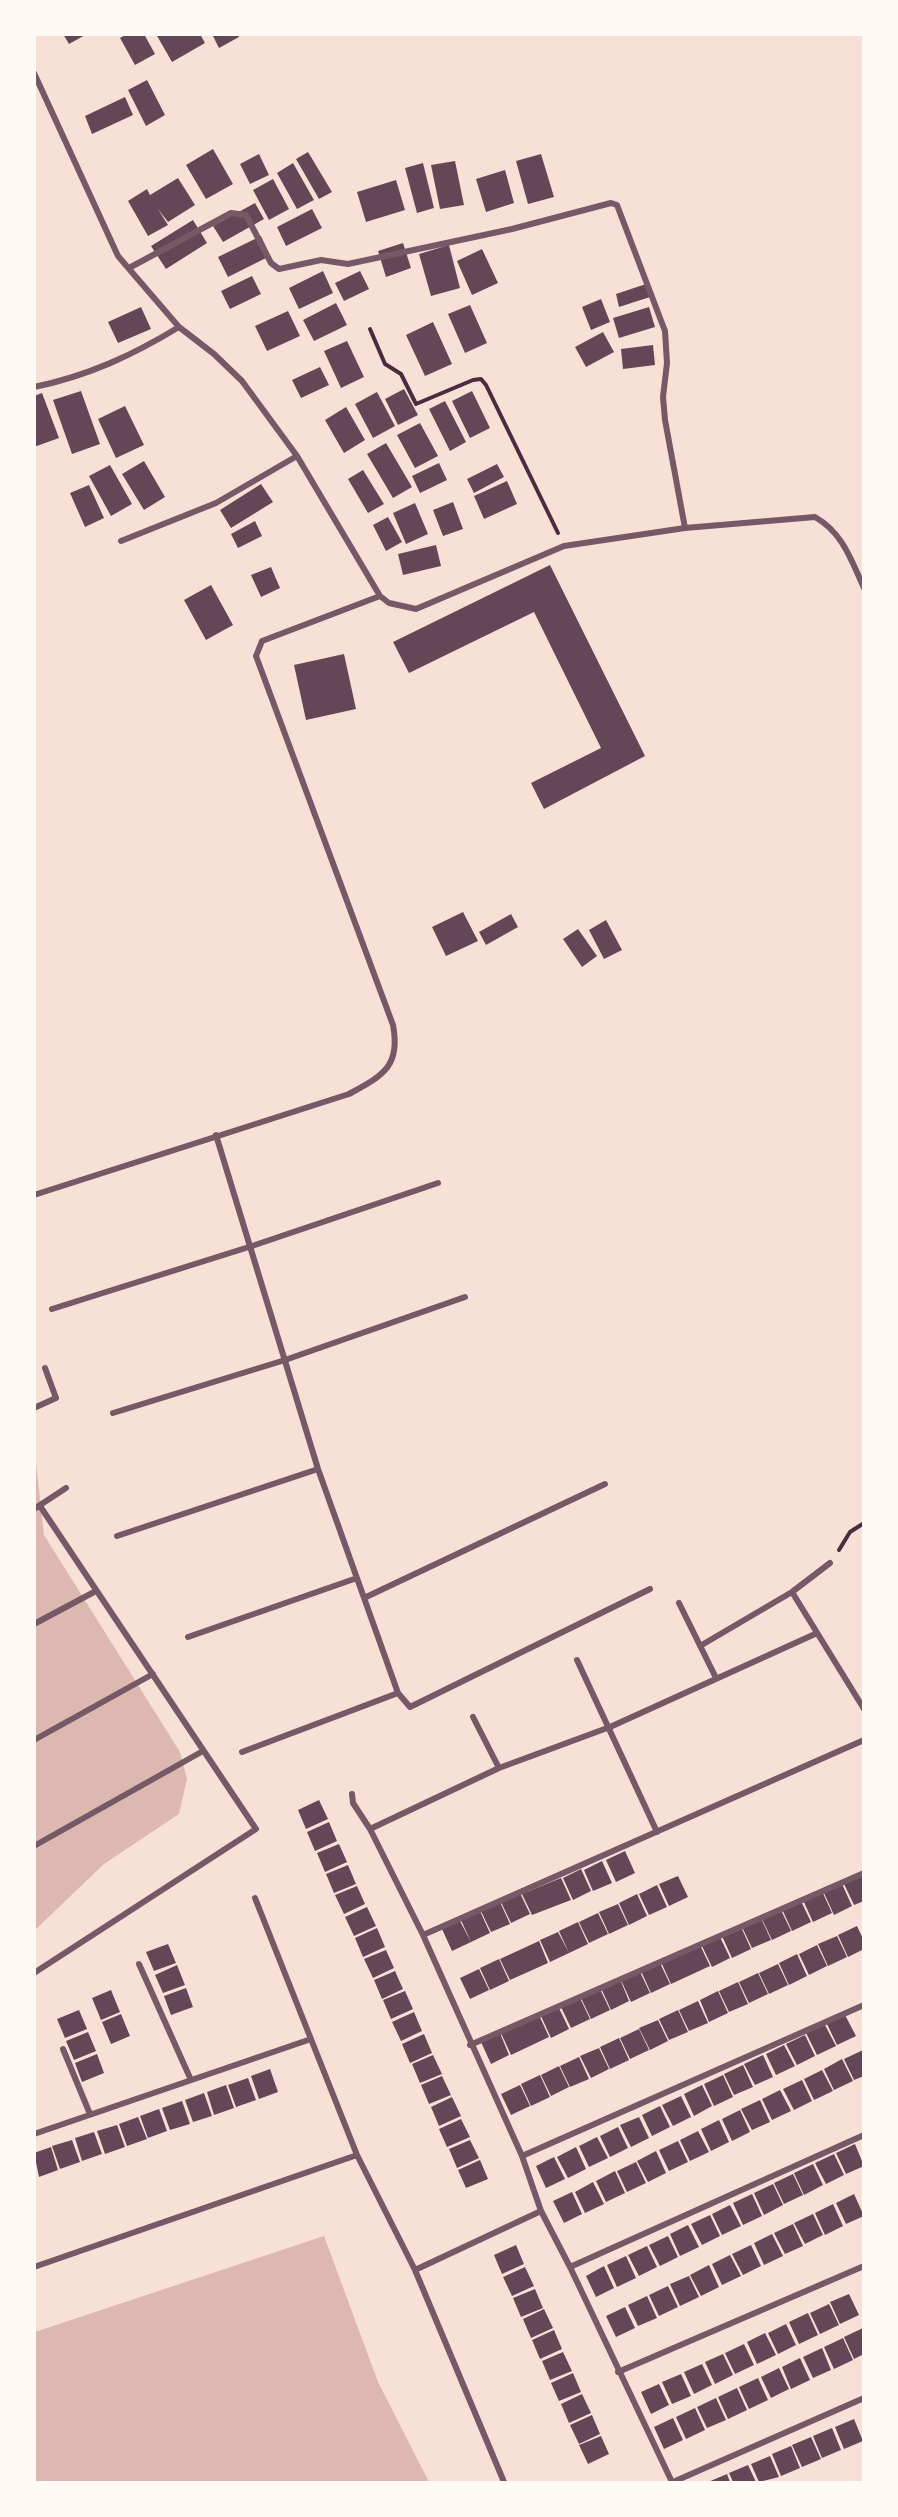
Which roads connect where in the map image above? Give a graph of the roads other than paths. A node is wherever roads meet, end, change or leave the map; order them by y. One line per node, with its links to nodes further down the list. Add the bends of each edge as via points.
1 (34, 73): 2 (street, via 118,256)
2 (129, 268): 3 (street); 6 (street, via 231,213 246,215 272,264 279,269 321,260 348,264 611,203 616,205 665,331 665,420)
3 (179, 327): 4 (street, via 136,353 97,370); 5 (street, via 242,381)
4 (34, 387)
5 (297, 456): 7 (street, via 216,503); 9 (street)
6 (685, 528): 8 (street, via 815,518 840,537); 9 (street, via 564,546 416,609 389,603)
7 (121, 541)
8 (864, 588)
9 (380, 596): 10 (street, via 262,641 256,656 393,1025 397,1047 382,1076 349,1094)
10 (216, 1136): 12 (street); 13 (street)
11 (438, 1183): 13 (street)
12 (34, 1196)
13 (252, 1246): 15 (street); 16 (street)
14 (465, 1296): 16 (street)
15 (52, 1309)
16 (285, 1360): 19 (street); 20 (street)
17 (45, 1368): 18 (street, via 56,1398)
18 (34, 1408)
19 (112, 1413)
20 (318, 1468): 24 (street); 26 (street)
21 (605, 1484): 30 (street)
22 (66, 1488): 23 (street)
23 (37, 1507): 28 (street)
24 (117, 1536)
25 (831, 1563): 29 (street)
26 (357, 1578): 30 (street); 34 (street)
27 (650, 1589): 39 (street, via 410,1707)
28 (96, 1591): 32 (street); 37 (street)
29 (792, 1592): 33 (street); 35 (street)
30 (364, 1598): 39 (street)
31 (679, 1603): 35 (street)
32 (34, 1624)
33 (815, 1634): 38 (street); 40 (street)
34 (188, 1637)
35 (700, 1646): 38 (street)
36 (577, 1660): 42 (street)
37 (153, 1674): 43 (street); 45 (street)
38 (716, 1678): 42 (street)
39 (398, 1693): 46 (street)
40 (864, 1709)
41 (473, 1717): 47 (street)
42 (610, 1726): 47 (street); 50 (street)
43 (34, 1740)
44 (864, 1740): 50 (street)
45 (203, 1751): 51 (street); 56 (street, via 256,1829)
46 (242, 1752)
47 (499, 1768): 49 (street)
48 (352, 1794): 49 (street, via 353,1803)
49 (370, 1829): 54 (street)
50 (657, 1832): 54 (street)
51 (34, 1846)
52 (864, 1873): 59 (street)
53 (255, 1898): 58 (street)
54 (423, 1935): 59 (street)
55 (139, 1964): 61 (street)
56 (34, 1973)
57 (864, 2005): 66 (street)
58 (311, 2039): 61 (street); 65 (street)
59 (470, 2045): 66 (street)
60 (63, 2049): 62 (street)
61 (191, 2080): 62 (street)
62 (90, 2114): 63 (street)
63 (34, 2134)
64 (864, 2135): 70 (street)
65 (357, 2155): 69 (street); 71 (street)
66 (522, 2156): 67 (street)
67 (540, 2211): 70 (street); 71 (street)
68 (864, 2266): 72 (street)
69 (34, 2267)
70 (570, 2267): 72 (street)
71 (415, 2270): 74 (street)
72 (618, 2372): 75 (street)
73 (864, 2398): 75 (street)
74 (504, 2482)
75 (672, 2482)

